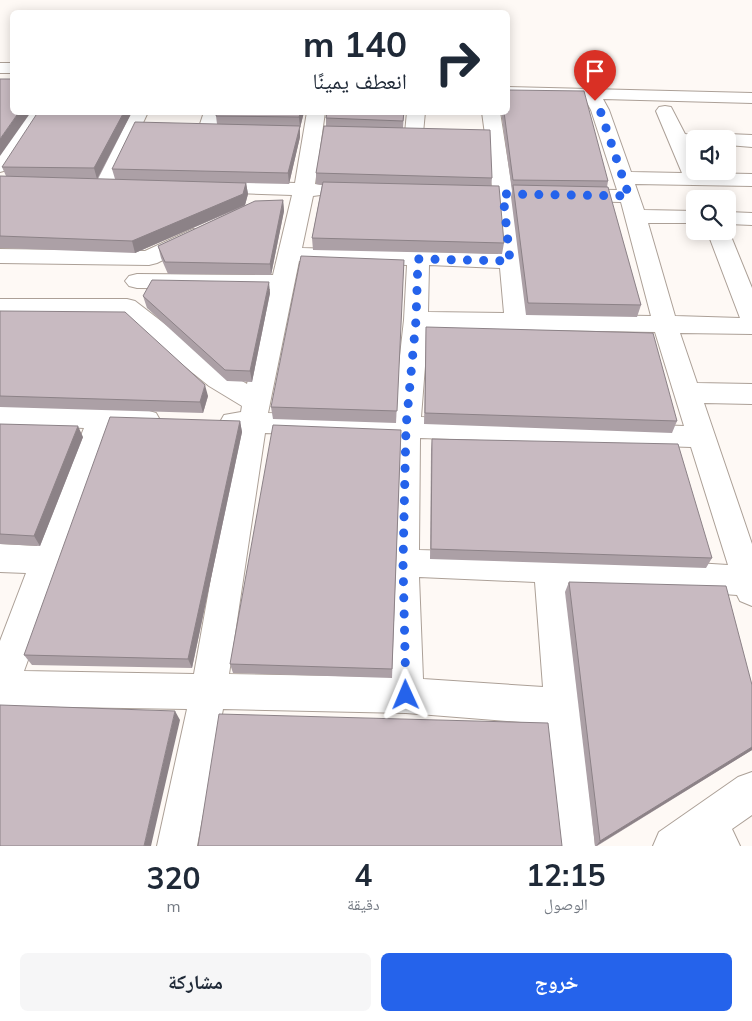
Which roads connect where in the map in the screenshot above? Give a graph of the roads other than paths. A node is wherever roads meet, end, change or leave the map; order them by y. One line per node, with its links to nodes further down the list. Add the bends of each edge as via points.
1 (510, 92): 3 (street)
2 (752, 98): 3 (street)
3 (596, 102): 4 (street); 28 (street)
4 (665, 111): 5 (street); 15 (street)
5 (752, 113)
6 (34, 115): 18 (street)
7 (414, 115): 14 (street, via 405,133)
8 (490, 115): 27 (street, via 483,134)
9 (210, 120): 12 (street); 13 (street)
10 (141, 121): 22 (street)
11 (314, 125): 24 (street)
12 (189, 127)
13 (227, 128)
14 (434, 133)
15 (686, 140)
16 (736, 140): 17 (street)
17 (752, 141)
18 (3, 176)
19 (690, 180): 28 (street)
20 (736, 180): 21 (street)
21 (752, 180)
22 (105, 183)
23 (192, 186): 24 (street)
24 (296, 189): 25 (street); 29 (street); 35 (street)
25 (344, 190)
26 (443, 193): 27 (street)
27 (503, 194): 28 (street); 39 (street)
28 (629, 197): 30 (street); 48 (street)
29 (249, 209)
30 (686, 214)
31 (736, 218): 32 (street)
32 (752, 219)
33 (207, 229): 37 (street)
34 (724, 240): 40 (street)
35 (288, 254): 38 (street); 42 (street)
36 (0, 256): 37 (street)
37 (149, 258): 41 (street)
38 (418, 259): 39 (street); 46 (street)
39 (510, 261): 47 (street)
40 (741, 267): 45 (street)
41 (137, 281): 42 (street); 44 (street)
42 (284, 282): 52 (street)
43 (0, 307): 44 (street)
44 (127, 307): 52 (street, via 225,384)
45 (752, 317)
46 (416, 320): 47 (street); 57 (street)
47 (517, 323): 48 (street)
48 (665, 323): 49 (street); 50 (street)
49 (752, 326)
50 (687, 393): 51 (street); 58 (street)
51 (752, 394)
52 (254, 412): 56 (street); 57 (street); 65 (street)
53 (0, 414): 54 (street)
54 (102, 418): 55 (street); 60 (street)
55 (168, 420)
56 (205, 421)
57 (406, 427): 58 (street); 61 (street)
58 (701, 437): 63 (street)
59 (0, 558): 60 (street)
60 (47, 560): 64 (street)
61 (403, 563): 62 (street); 66 (street)
62 (550, 568): 63 (street); 67 (street)
63 (749, 572)
64 (1, 688): 65 (street)
65 (209, 691): 66 (street); 70 (street)
66 (406, 695): 67 (street)
67 (563, 707): 71 (street)
68 (752, 791): 69 (street)
69 (698, 840)
70 (177, 846)
71 (575, 846)

